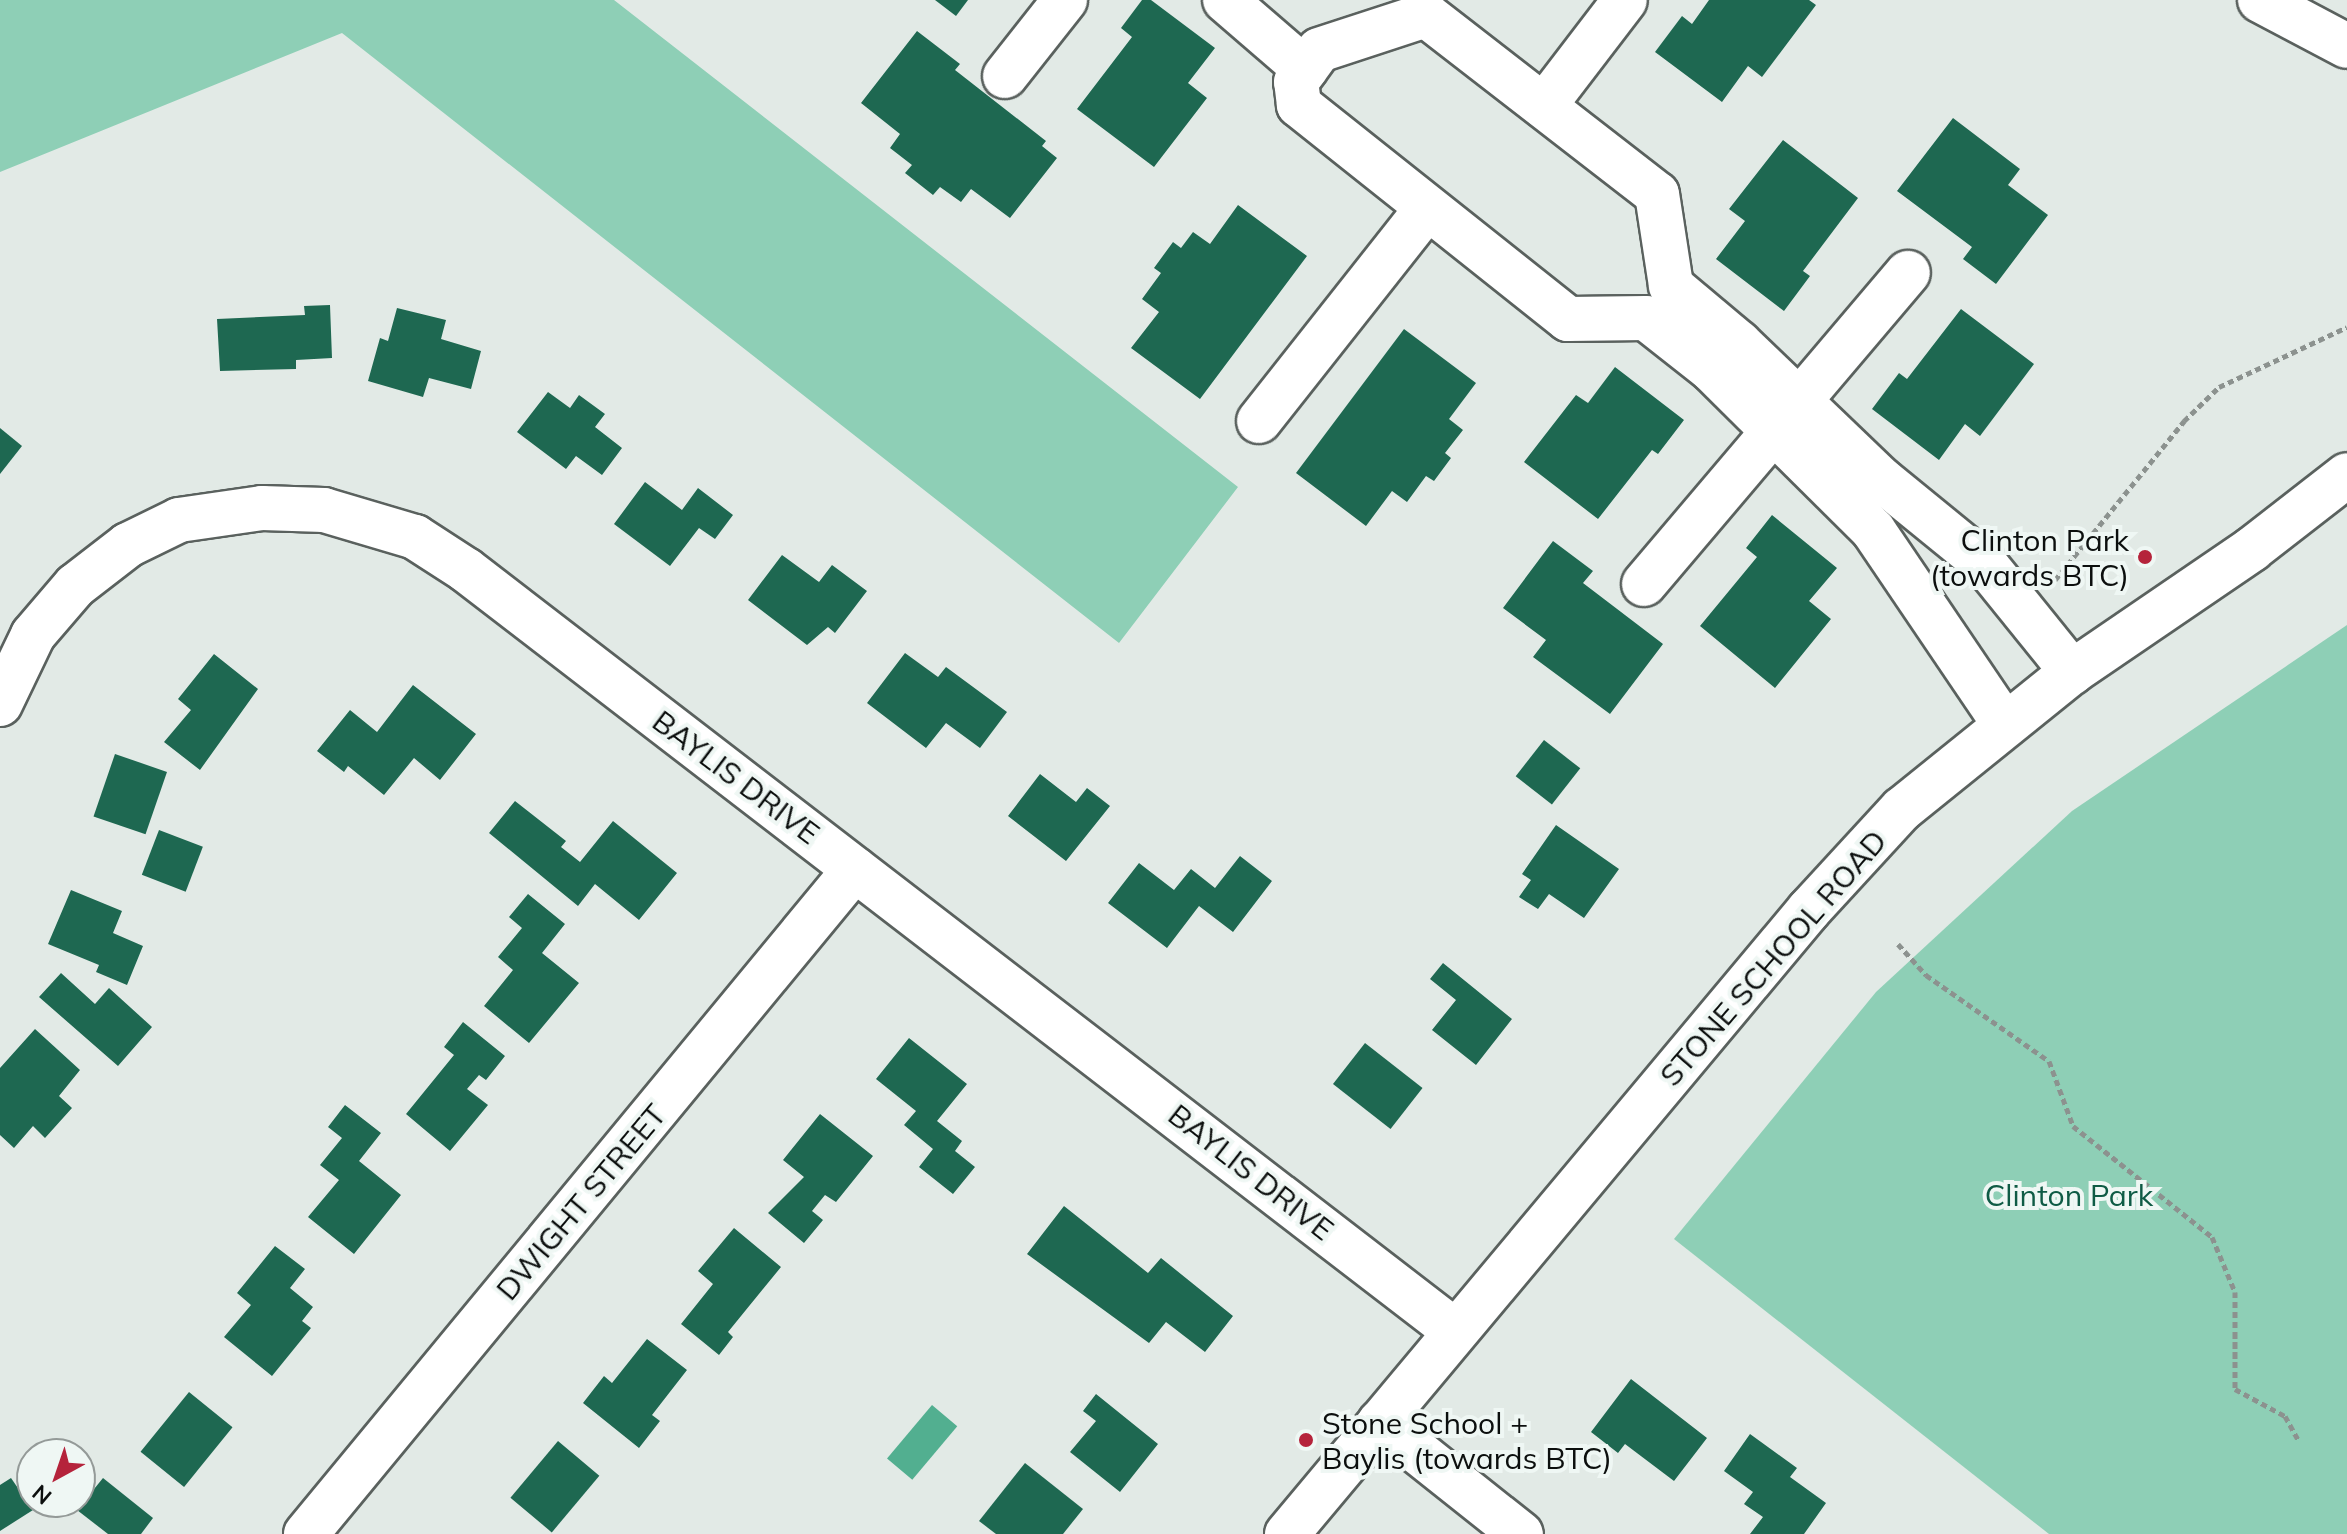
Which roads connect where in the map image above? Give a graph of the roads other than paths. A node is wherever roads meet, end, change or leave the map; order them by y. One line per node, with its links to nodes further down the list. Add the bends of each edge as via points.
1 (1065, 0): 7 (street)
2 (1225, 0): 6 (street)
3 (1625, 0): 8 (street)
4 (2260, 0): 5 (street)
5 (2347, 46)
6 (1305, 69): 8 (street, via 1319,50 1426,15); 9 (street, via 1293,91 1299,105)
7 (1005, 76)
8 (1544, 106): 11 (street, via 1657,194)
9 (1427, 208): 11 (street, via 1568,319); 13 (street)
10 (1908, 273): 12 (street)
11 (1659, 302): 12 (street)
12 (1789, 417): 15 (street); 16 (street, via 1882,480 1985,564); 18 (street)
13 (1259, 421)
14 (2347, 475): 16 (street, STONE SCHOOL ROAD, via 2252,549)
15 (1644, 584)
16 (2072, 672): 18 (street, STONE SCHOOL ROAD)
17 (0, 704): 19 (street, BAYLIS DRIVE, via 33,635 75,586 128,545 179,520 262,508 324,510 415,537 466,570)
18 (2005, 725): 20 (street, STONE SCHOOL ROAD, via 1902,809 1809,910)
19 (855, 869): 20 (street, BAYLIS DRIVE); 22 (street, DWIGHT STREET)
20 (1455, 1331): 21 (street, STONE SCHOOL ROAD)
21 (1380, 1422): 23 (street, STONE SCHOOL ROAD); 24 (street)
22 (306, 1534)
23 (1287, 1534)
24 (1521, 1534)

